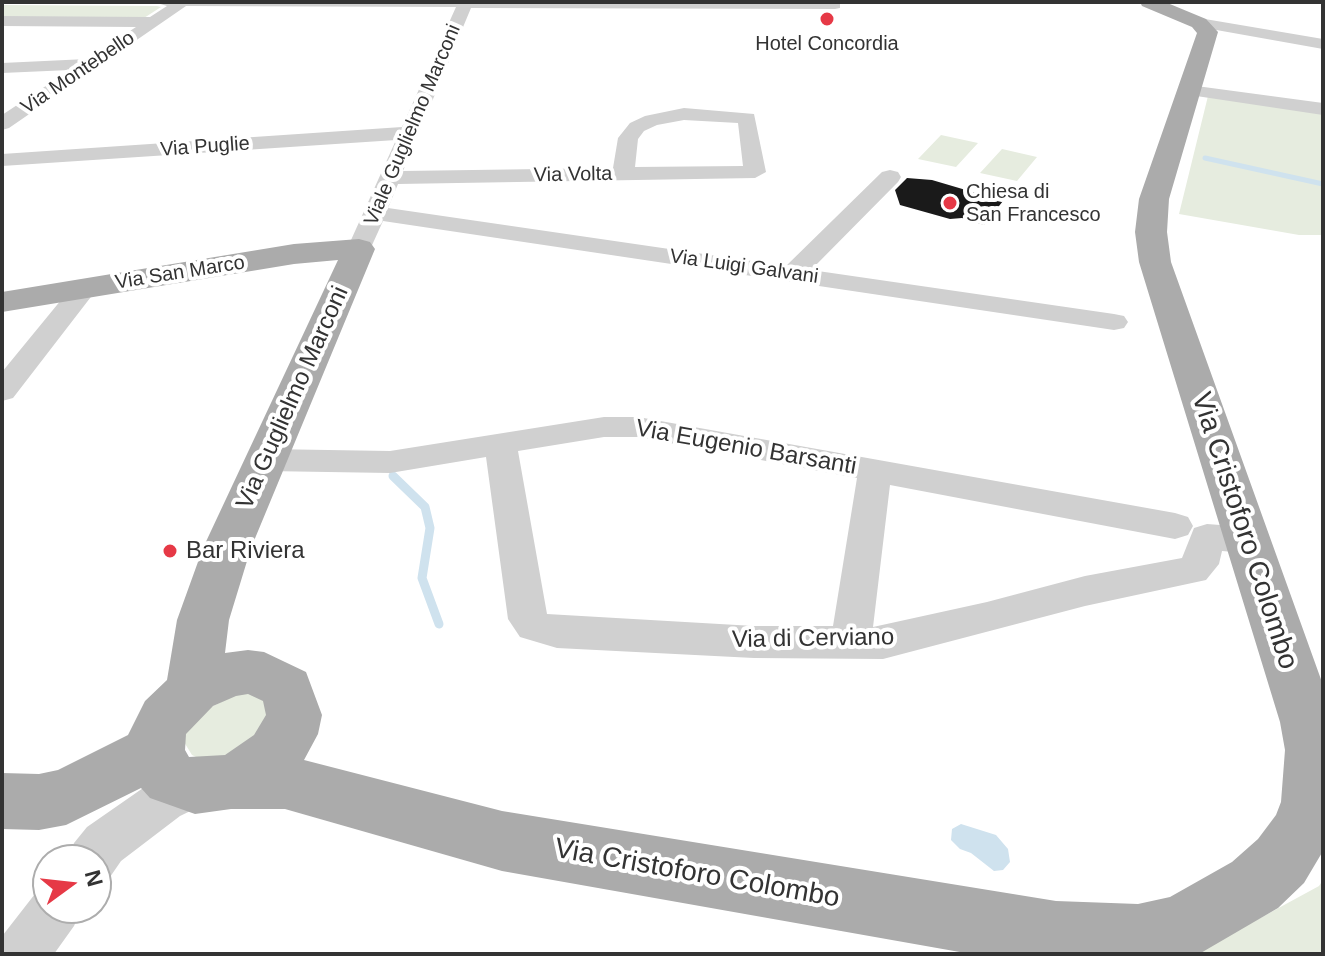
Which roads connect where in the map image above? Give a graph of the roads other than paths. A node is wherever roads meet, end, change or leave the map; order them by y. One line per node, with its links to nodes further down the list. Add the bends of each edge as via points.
1 (151, 2): 2 (street)
2 (183, 2): 3 (street); 12 (street, Via Montebello)
3 (240, 2)
4 (246, 2): 6 (street)
5 (1149, 2): 13 (main road)
6 (466, 3): 7 (street); 21 (street, Viale Guglielmo Marconi)
7 (574, 3): 8 (street)
8 (639, 3): 9 (street)
9 (761, 3): 10 (street)
10 (835, 5)
11 (2, 21): 12 (street)
12 (155, 22): 15 (street, Via Montebello)
13 (1199, 23): 14 (street); 17 (main road, Via Cristoforo Colombo, via 1208,39)
14 (1323, 44)
15 (90, 64): 16 (street); 19 (street, Via Montebello)
16 (2, 68)
17 (1189, 90): 18 (street); 37 (main road, Via Cristoforo Colombo, via 1154,199 1151,232 1165,295)
18 (1323, 109)
19 (11, 112): 20 (street, Via Montebello)
20 (2, 124)
21 (408, 133): 22 (street, Via Puglie); 25 (street, Viale Guglielmo Marconi)
22 (2, 160)
23 (623, 174): 23 (street, Via Volta, via 755,172 747,118 684,114 652,120 628,138); 25 (street, Via Volta)
24 (890, 177): 28 (street)
25 (390, 178): 26 (street, Viale Guglielmo Marconi)
26 (375, 213): 27 (street, Viale Guglielmo Marconi); 28 (street, Via Luigi Galvani)
27 (359, 249): 29 (main road, Via San Marco, via 294,254); 34 (main road, Via Guglielmo Marconi)
28 (792, 274): 31 (street, Via Luigi Galvani)
29 (84, 289): 30 (main road, Via San Marco); 32 (street)
30 (2, 302)
31 (1114, 322)
32 (2, 392)
33 (501, 445): 34 (street, Via Eugenio Barsanti, via 390,462); 35 (street, Via Eugenio Barsanti, via 630,426); 39 (street, Via di Cerviano, via 528,619 534,626 557,632)
34 (266, 460): 38 (main road, Via Guglielmo Marconi)
35 (875, 471): 36 (street, Via Eugenio Barsanti); 39 (street)
36 (1175, 526)
37 (1246, 540): 39 (street, Via di Cerviano, via 1207,537 1200,564 1193,570 1085,591 883,643); 43 (main road, Via Cristoforo Colombo, via 1308,722 1314,750 1312,803 1281,861 1255,885 1180,928 1138,938 1056,935 502,841)
38 (227, 548): 40 (main road, Via Guglielmo Marconi, via 203,620); 41 (main road, Via Guglielmo Marconi, via 228,627)
39 (851, 643)
40 (193, 690): 41 (main road, via 229,674); 42 (main road, via 165,718 157,735)
41 (279, 694): 42 (main road, via 289,734 255,770); 43 (main road)
42 (185, 770): 43 (main road, Via Cristoforo Colombo, via 285,782); 44 (main road, via 39,802); 45 (street, via 163,801)
43 (355, 800)
44 (2, 801)
45 (108, 844)
46 (44, 924): 47 (street)
47 (22, 954)

